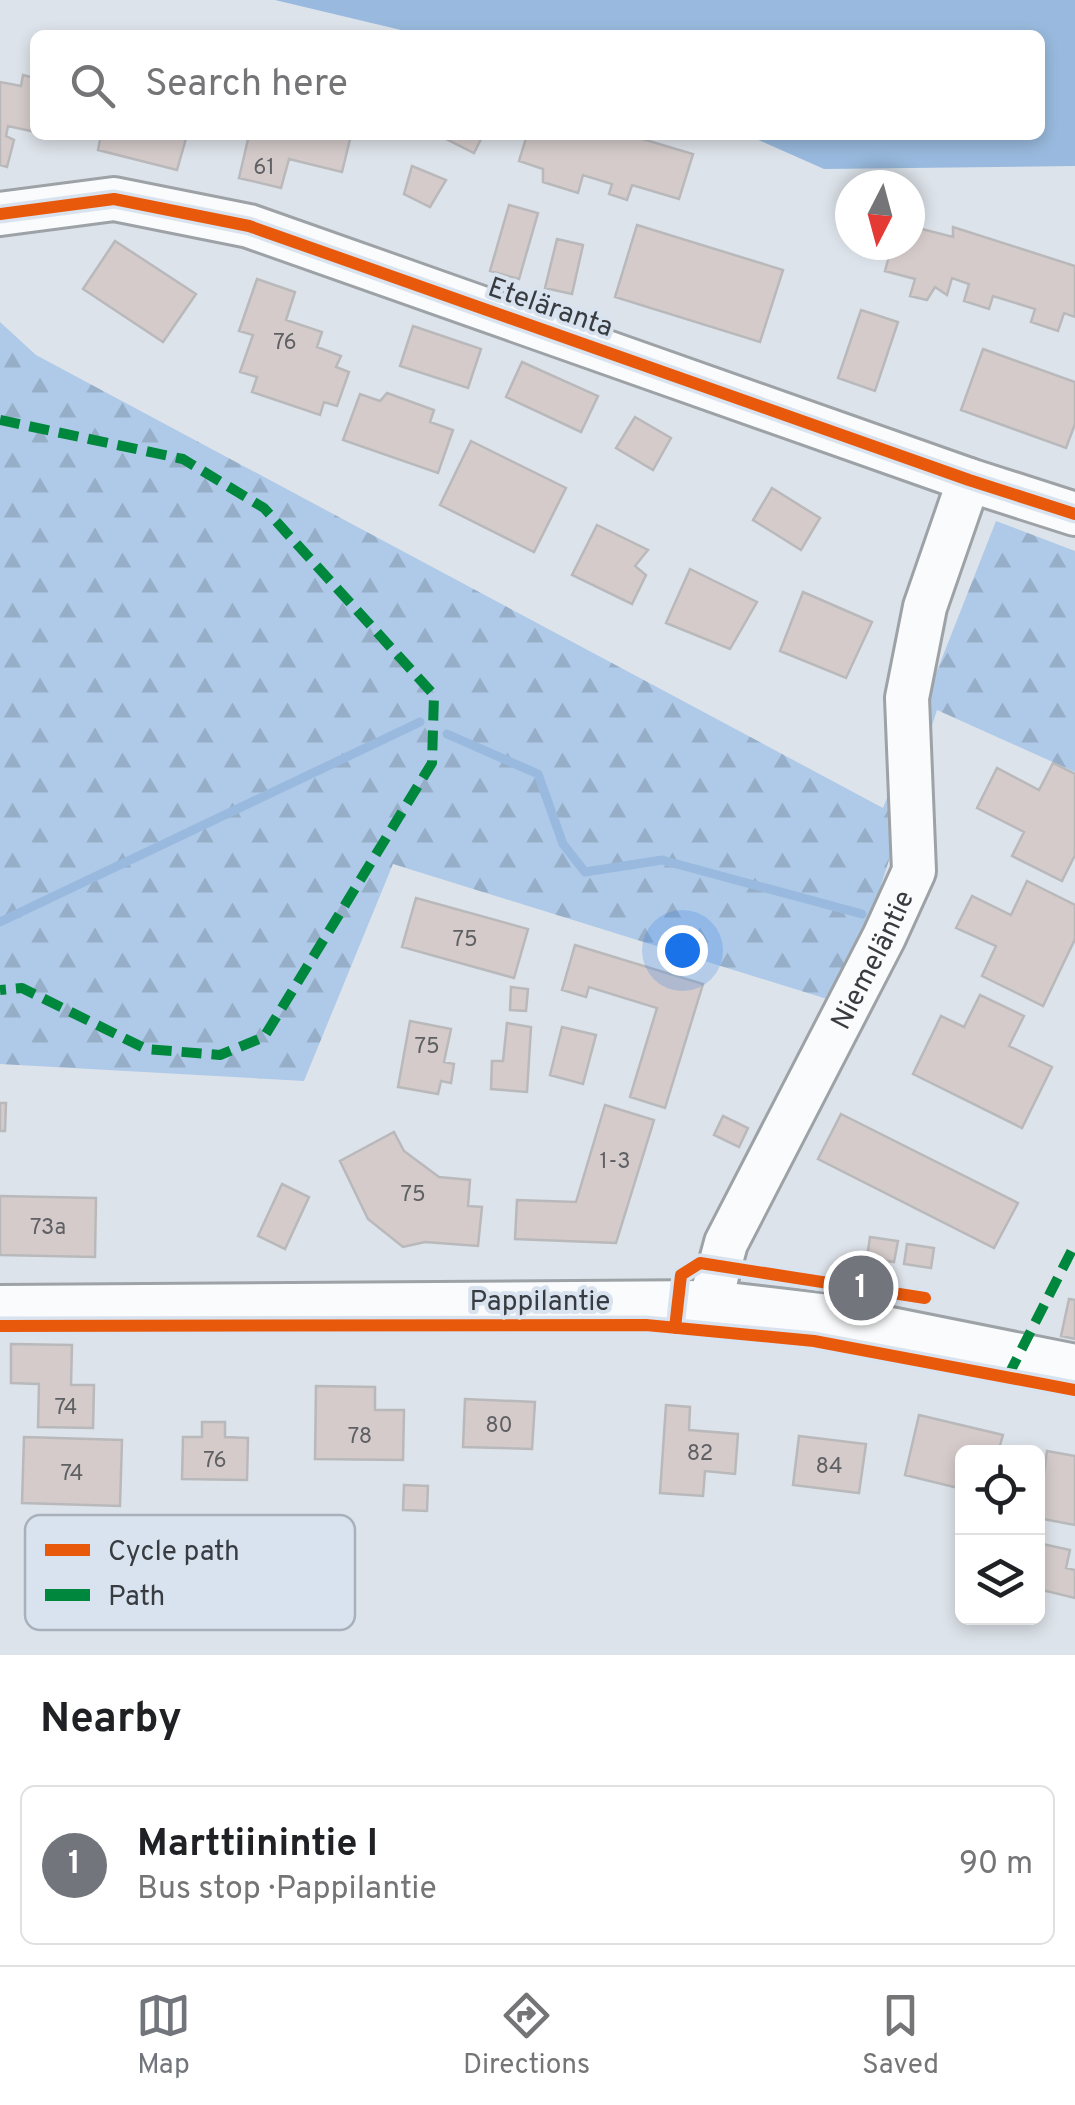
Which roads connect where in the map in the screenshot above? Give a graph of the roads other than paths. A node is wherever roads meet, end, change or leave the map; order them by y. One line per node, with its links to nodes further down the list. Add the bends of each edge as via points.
1 (0, 214): 2 (street, Eteläranta, via 114,199 249,226)
2 (969, 480): 3 (street, Eteläranta); 4 (street, Niemeläntie, via 925,607 907,698 914,871 726,1243)
3 (1074, 508)
4 (710, 1302): 5 (street, Pappilantie); 6 (street, Pappilantie, via 821,1315)
5 (0, 1308)
6 (1075, 1366)

